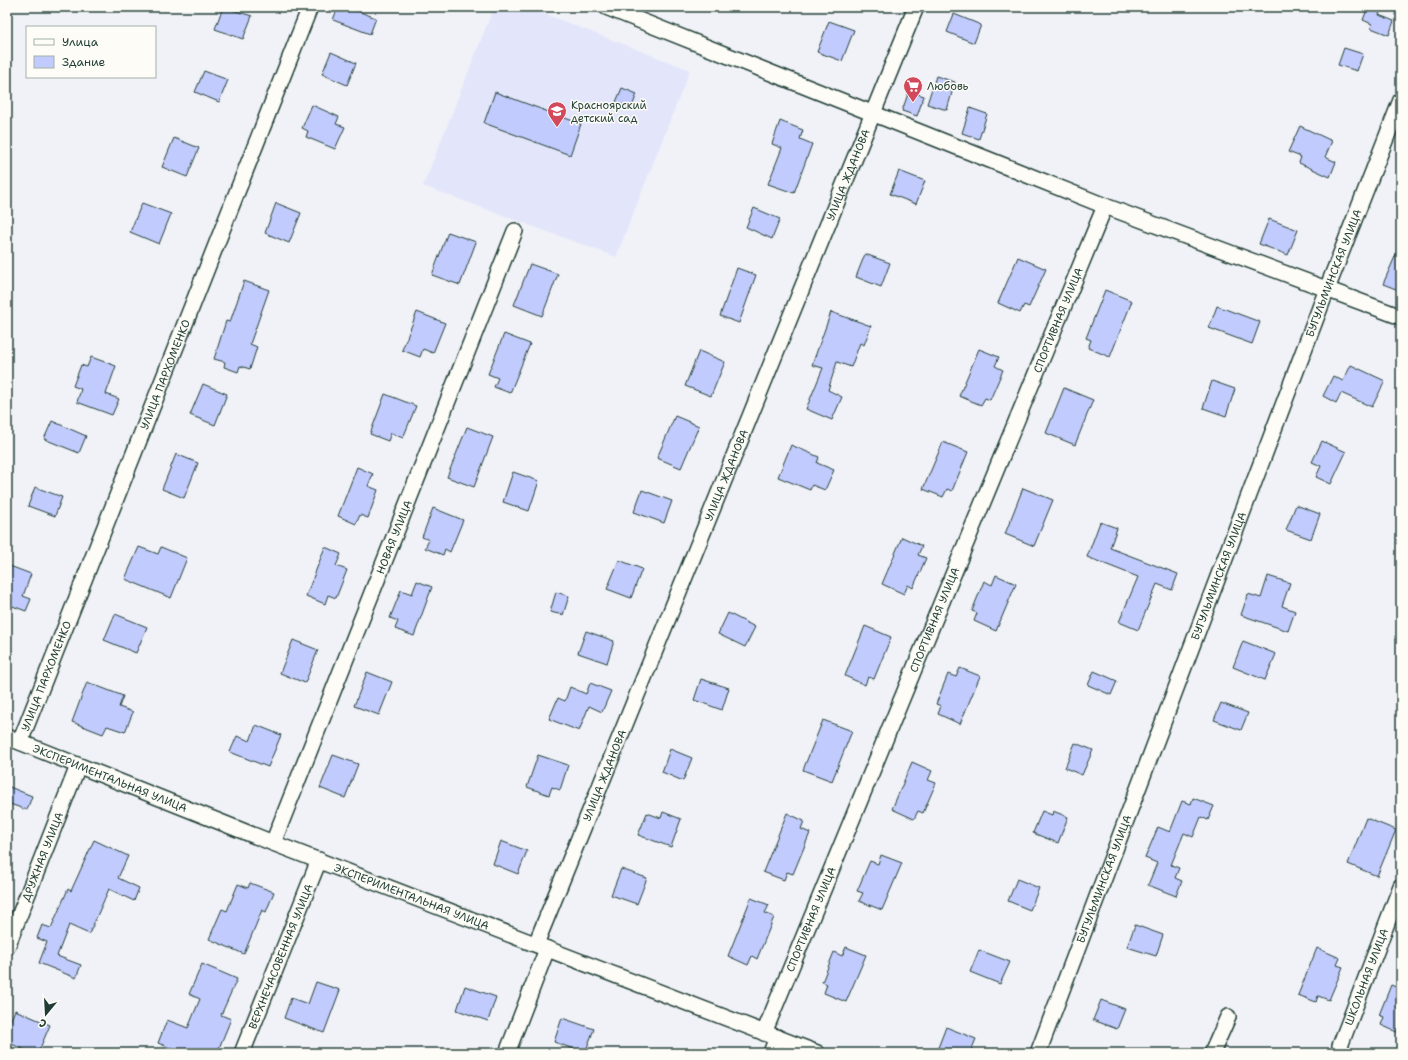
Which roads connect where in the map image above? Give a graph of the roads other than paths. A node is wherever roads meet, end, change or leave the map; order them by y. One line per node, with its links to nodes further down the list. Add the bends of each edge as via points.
1 (310, 7): 10 (street, УЛИЦА ПАРХОМЕНКО)
2 (606, 7): 5 (street)
3 (916, 7): 5 (street, УЛИЦА ЖДАНОВА)
4 (1401, 100): 8 (street, БУГУЛЬМИНСКАЯ УЛИЦА)
5 (873, 114): 6 (street); 15 (street, УЛИЦА ЖДАНОВА)
6 (1105, 206): 8 (street); 18 (street, СПОРТИВНАЯ УЛИЦА)
7 (514, 231): 12 (street, НОВАЯ УЛИЦА)
8 (1327, 288): 9 (street); 24 (street, БУГУЛЬМИНСКАЯ УЛИЦА)
9 (1401, 317)
10 (13, 739): 11 (street, ЭКСПЕРИМЕНТАЛЬНАЯ УЛИЦА)
11 (78, 766): 12 (street, ЭКСПЕРИМЕНТАЛЬНАЯ УЛИЦА); 16 (street, ДРУЖНАЯ УЛИЦА)
12 (273, 842): 13 (street, ЭКСПЕРИМЕНТАЛЬНАЯ УЛИЦА)
13 (319, 860): 15 (street, ЭКСПЕРИМЕНТАЛЬНАЯ УЛИЦА); 20 (street, ВЕРХНЕЧАСОВЕННАЯ УЛИЦА)
14 (1401, 886): 19 (street, ШКОЛЬНАЯ УЛИЦА)
15 (542, 946): 18 (street, ЭКСПЕРИМЕНТАЛЬНАЯ УЛИЦА); 21 (street, УЛИЦА ЖДАНОВА)
16 (7, 947)
17 (1228, 1018): 25 (street)
18 (770, 1035): 22 (street, СПОРТИВНАЯ УЛИЦА); 23 (street, ЭКСПЕРИМЕНТАЛЬНАЯ УЛИЦА)
19 (1340, 1046)
20 (242, 1053)
21 (507, 1053)
22 (771, 1053)
23 (817, 1053)
24 (1038, 1053)
25 (1212, 1053)

